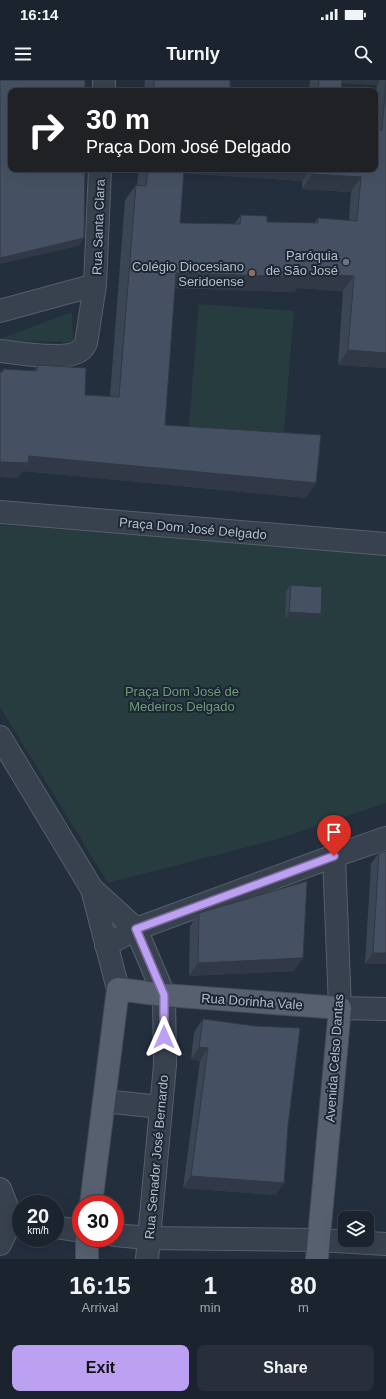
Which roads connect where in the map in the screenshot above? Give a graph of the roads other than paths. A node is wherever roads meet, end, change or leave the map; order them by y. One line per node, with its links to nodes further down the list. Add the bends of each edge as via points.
1 (100, 172): 2 (street, Rua Santa Clara)
2 (95, 285): 3 (street); 4 (street, Rua Santa Clara, via 86,342 82,350 62,356)
3 (0, 311)
4 (0, 351)
5 (0, 512): 6 (street, Praça Dom José Delgado)
6 (386, 544)
7 (0, 737): 10 (street, Rua Senador José Bernardo)
8 (386, 838): 9 (street)
9 (334, 856): 11 (street); 15 (street, Avenida Celso Dantas)
10 (92, 889): 11 (street, Rua Senador José Bernardo); 12 (street, Rua Senador José Bernardo)
11 (136, 929): 12 (street); 14 (street, Rua Senador José Bernardo)
12 (106, 945): 13 (street, Rua Senador José Bernardo)
13 (118, 989): 14 (main road, Rua Dorinha Vale); 17 (main road, Rua Senador José Bernardo)
14 (164, 995): 15 (main road, Rua Dorinha Vale); 18 (street, Rua Senador José Bernardo, via 165,1065)
15 (340, 1008): 16 (street, Rua Dorinha Vale); 27 (main road, Avenida Celso Dantas)
16 (386, 1009)
17 (104, 1101): 18 (street); 20 (main road, Rua Senador José Bernardo)
18 (160, 1107): 26 (street, Rua Senador José Bernardo)
19 (0, 1189): 21 (street)
20 (92, 1195)
21 (11, 1220): 23 (street)
22 (124, 1239): 26 (street)
23 (0, 1244)
24 (386, 1244): 27 (street)
25 (87, 1247): 28 (main road)
26 (147, 1248): 27 (street)
27 (318, 1250)
28 (87, 1259)

